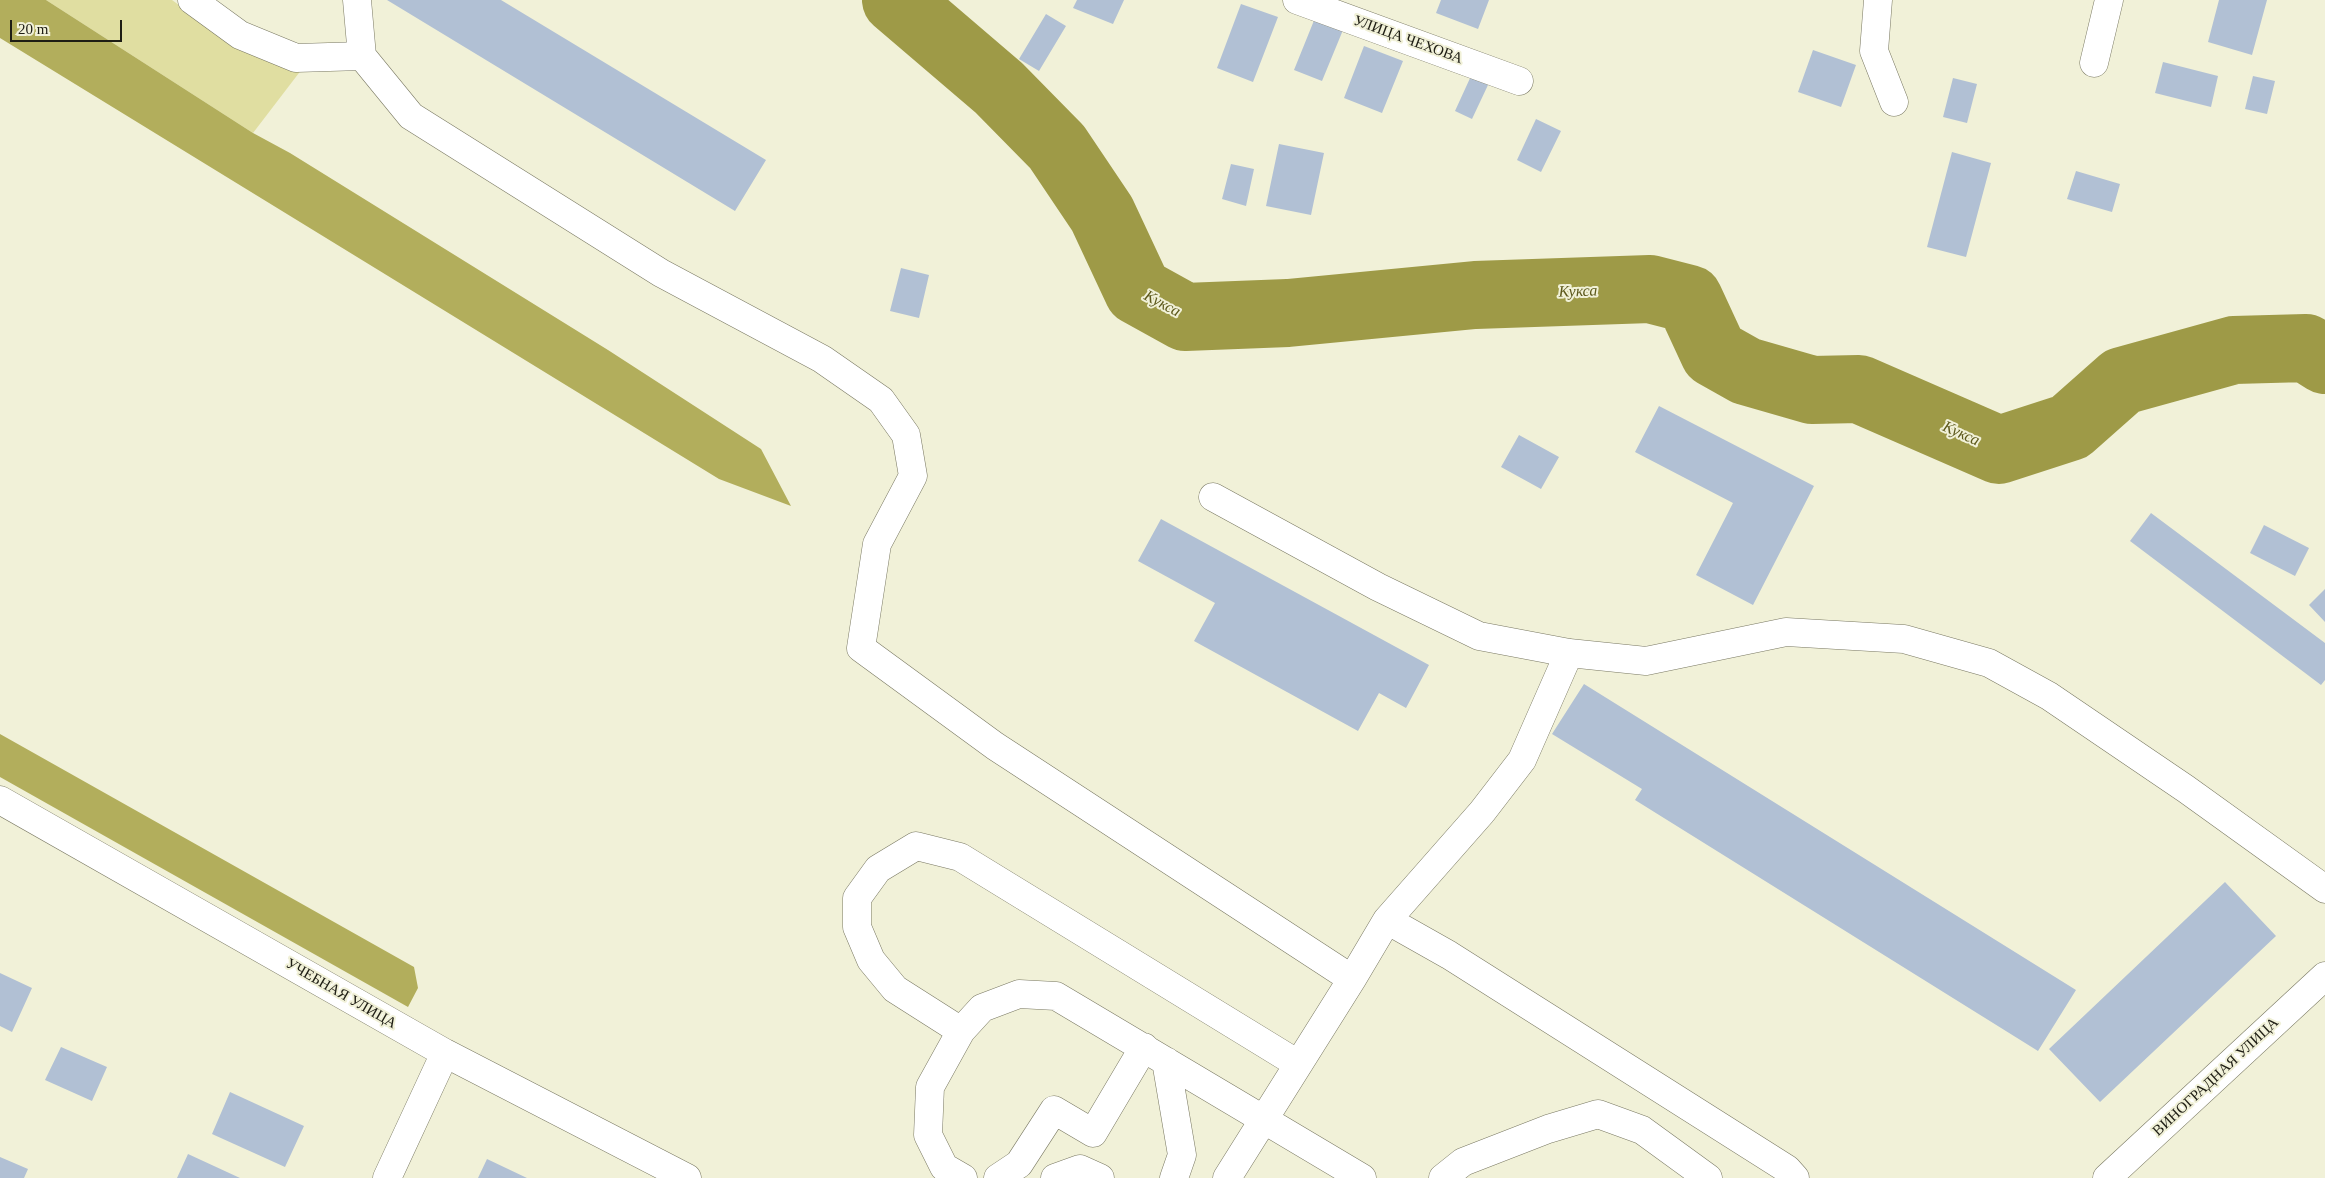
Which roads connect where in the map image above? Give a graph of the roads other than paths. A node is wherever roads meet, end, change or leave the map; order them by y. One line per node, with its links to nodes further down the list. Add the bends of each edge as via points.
1 (192, 0): 6 (street, via 240,34 296,58)
2 (357, 0): 6 (street)
3 (1297, 0): 8 (street, УЛИЦА ЧЕХОВА)
4 (1878, 0): 9 (street, via 1874,51)
5 (2109, 0): 7 (street)
6 (362, 56): 16 (street, via 411,116 661,273 822,359 881,400 906,435 913,476 877,544 861,648 995,746)
7 (2094, 63)
8 (1519, 81)
9 (1894, 102)
10 (1213, 497): 11 (street, via 1378,588 1479,636)
11 (1570, 653): 13 (street, via 1646,661 1786,632 1904,639 1989,663 2066,707); 14 (street, via 1522,760 1482,812)
12 (0, 800): 19 (street, УЧЕБНАЯ УЛИЦА)
13 (2325, 889)
14 (1386, 920): 16 (street); 34 (street, via 1449,955 1787,1169)
15 (2325, 976): 35 (street, ВИНОГРАДНАЯ УЛИЦА)
16 (1352, 979): 21 (street)
17 (961, 1031): 18 (street, via 982,1008 1019,994 1056,996); 21 (street, via 895,988 871,960 857,927 857,898 878,869 916,846 960,857); 25 (street, via 930,1087 928,1135 944,1167)
18 (1144, 1047): 20 (street); 26 (street, via 1093,1133 1054,1110 1019,1164)
19 (445, 1053): 23 (street); 24 (street, УЧЕБНАЯ УЛИЦА)
20 (1166, 1061): 22 (street); 29 (street, via 1182,1155)
21 (1298, 1064): 22 (street)
22 (1264, 1118): 30 (street); 31 (street)
23 (388, 1178)
24 (687, 1178)
25 (963, 1178)
26 (998, 1178)
27 (1055, 1178): 28 (street, via 1080,1169)
28 (1100, 1178)
29 (1174, 1178)
30 (1227, 1178)
31 (1362, 1178)
32 (1443, 1178): 33 (street, via 1463,1162 1548,1129 1598,1114 1642,1130)
33 (1708, 1178)
34 (1795, 1178)
35 (2107, 1178)

